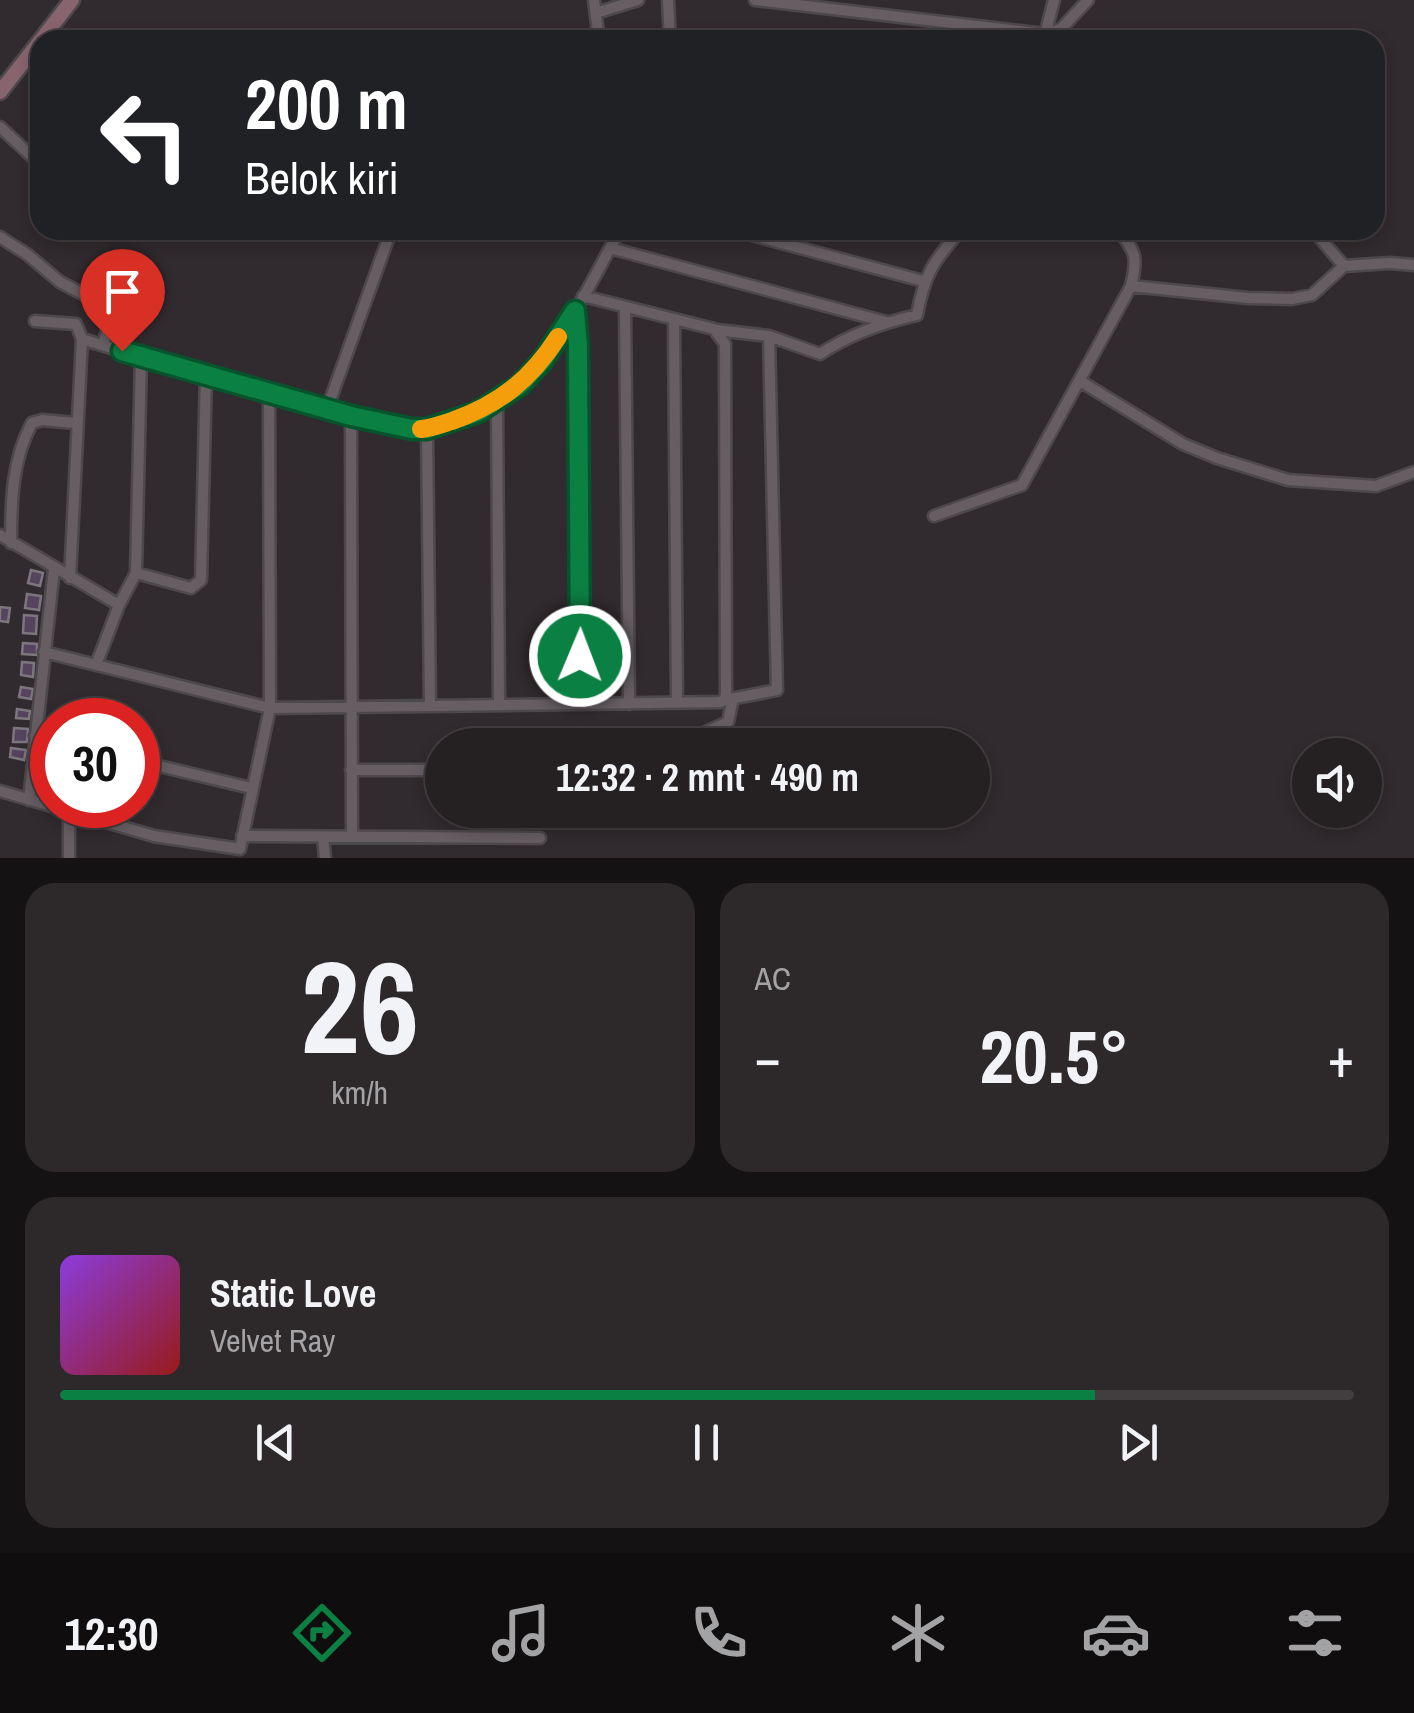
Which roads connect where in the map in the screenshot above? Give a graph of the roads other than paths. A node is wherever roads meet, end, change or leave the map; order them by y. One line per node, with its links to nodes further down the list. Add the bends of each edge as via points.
1 (72, 0): 9 (street)
2 (594, 0): 8 (street)
3 (638, 0): 8 (street)
4 (668, 0): 11 (street)
5 (756, 0): 12 (street)
6 (1054, 0): 13 (street)
7 (1088, 0): 14 (street)
8 (596, 13): 10 (street)
9 (49, 30)
10 (598, 30)
11 (670, 30)
12 (990, 30)
13 (1046, 30)
14 (1061, 30)
15 (30, 54): 16 (street)
16 (0, 92)
17 (0, 127): 18 (street)
18 (30, 155)
19 (0, 237): 40 (street, via 112,310)
20 (388, 240): 46 (street)
21 (614, 240): 26 (street)
22 (770, 240): 29 (street)
23 (951, 240): 29 (street)
24 (1126, 240): 30 (street, via 1135,252)
25 (1322, 240): 28 (street)
26 (610, 248): 31 (street); 36 (street)
27 (1414, 265): 28 (street)
28 (1344, 266): 30 (street, via 1306,297)
29 (923, 281): 36 (street, via 917,315)
30 (1131, 286): 43 (street)
31 (583, 296): 32 (street); 33 (street)
32 (626, 308): 34 (street); 66 (street)
33 (575, 311): 45 (street, via 543,360); 65 (street)
34 (674, 320): 37 (street); 63 (street)
35 (35, 321): 39 (street, via 76,324)
36 (886, 322): 38 (street, via 820,354)
37 (714, 329): 38 (street); 61 (street, via 725,344)
38 (769, 336): 61 (street, via 777,690)
39 (82, 339): 40 (street); 48 (street)
40 (103, 345): 41 (street)
41 (142, 357): 42 (street); 55 (street)
42 (206, 374): 44 (street); 55 (street, via 200,580 191,588)
43 (1080, 380): 50 (street, via 1184,444 1288,480 1376,486); 51 (street, via 1022,486)
44 (269, 392): 46 (street); 68 (street)
45 (497, 401): 49 (street); 62 (street)
46 (328, 409): 47 (street)
47 (351, 416): 49 (street); 67 (street)
48 (76, 423): 53 (street, via 42,420 23,438); 56 (street)
49 (427, 429): 64 (street)
50 (1414, 472)
51 (934, 516)
52 (0, 535): 53 (street)
53 (11, 542): 54 (street)
54 (54, 569): 56 (street); 58 (street)
55 (136, 574): 57 (street)
56 (70, 578): 57 (street)
57 (120, 605): 59 (street)
58 (44, 652): 59 (street); 60 (street)
59 (96, 665): 68 (street)
60 (39, 698)
61 (729, 699): 63 (street); 69 (street, via 728,722)
62 (499, 703): 64 (street); 65 (street)
63 (676, 703): 66 (street)
64 (430, 704): 67 (street)
65 (578, 704): 66 (street)
66 (628, 704)
67 (351, 706): 68 (street); 71 (street)
68 (270, 708): 73 (street)
69 (715, 728)
70 (160, 765): 73 (street)
71 (352, 770): 72 (street); 80 (street)
72 (425, 770)
73 (251, 788): 79 (street)
74 (30, 789): 76 (street)
75 (0, 792): 76 (street)
76 (29, 800)
77 (69, 828): 84 (street)
78 (124, 828): 83 (street)
79 (242, 836): 81 (street); 83 (street)
80 (352, 836): 81 (street); 82 (street)
81 (323, 837): 85 (street)
82 (540, 838)
83 (240, 854)
84 (69, 858)
85 (325, 858)

